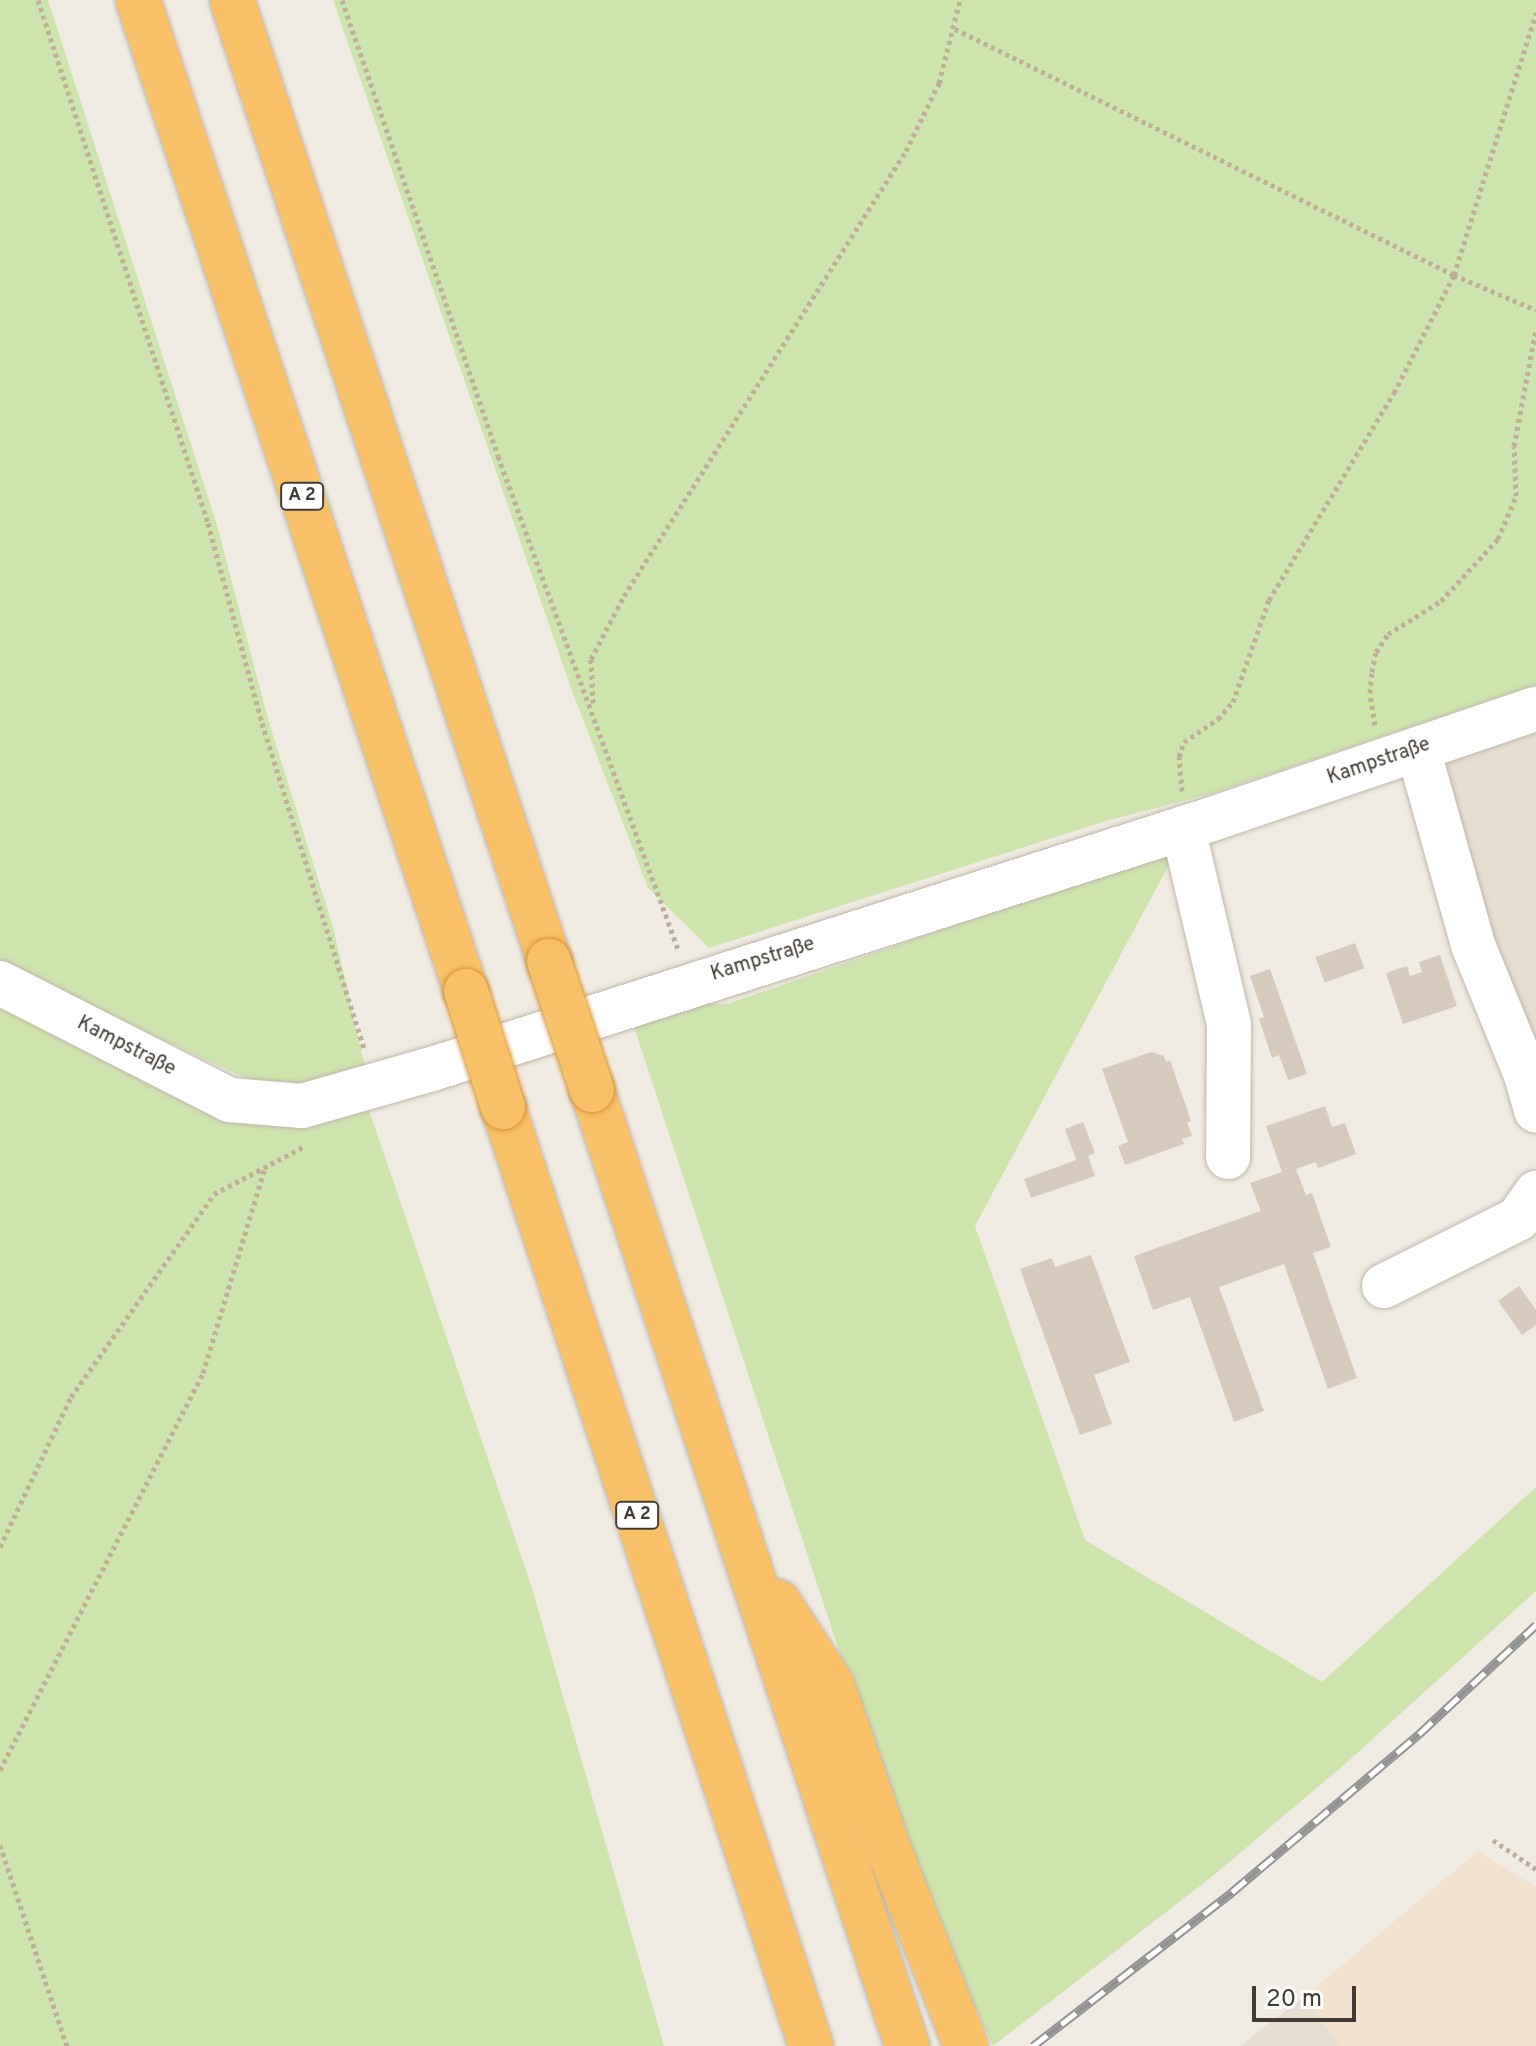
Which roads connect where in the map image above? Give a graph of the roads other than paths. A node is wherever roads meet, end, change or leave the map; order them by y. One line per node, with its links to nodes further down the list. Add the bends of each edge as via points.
1 (138, 0): 13 (highway, A 2, bridge)
2 (232, 0): 11 (highway, bridge)
3 (1536, 709): 4 (street, Kampstraße)
4 (1399, 756): 5 (street, Kampstraße); 7 (street)
5 (1185, 828): 6 (street, Kampstraße, via 302,1106 230,1100); 8 (street, via 1229,1024)
6 (0, 983)
7 (1536, 1111)
8 (1228, 1157)
9 (1536, 1193): 10 (street, via 1518,1219)
10 (1384, 1286)
11 (748, 1557): 12 (highway, via 832,1685); 14 (highway)
12 (962, 2036)
13 (811, 2046)
14 (907, 2046)

